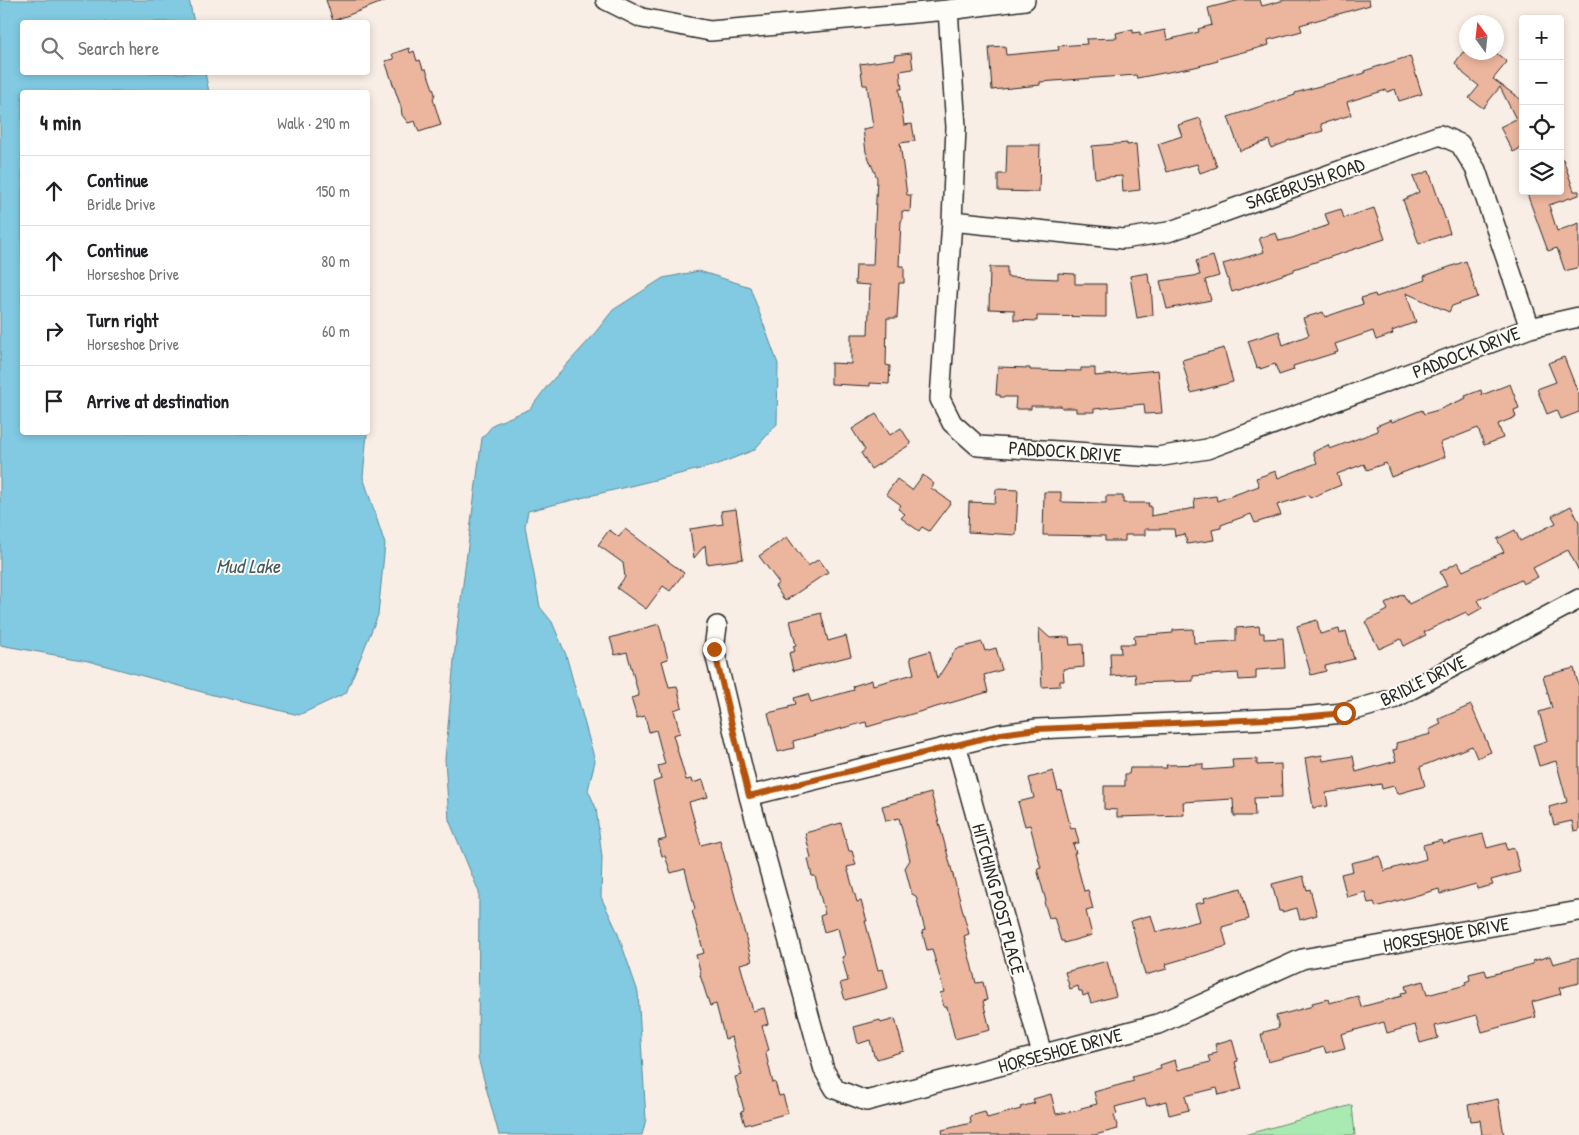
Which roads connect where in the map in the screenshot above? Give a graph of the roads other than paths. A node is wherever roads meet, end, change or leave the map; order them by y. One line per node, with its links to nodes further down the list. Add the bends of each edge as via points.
1 (606, 0): 3 (street, via 642,18 710,31)
2 (1025, 0): 3 (street)
3 (948, 10): 4 (street, PADDOCK DRIVE, via 956,127)
4 (952, 221): 6 (street, SAGEBRUSH ROAD, via 1123,239 1168,232 1440,135 1460,144 1476,170); 6 (street, PADDOCK DRIVE, via 940,399 952,423 978,446 1158,457 1207,449)
5 (1579, 316): 6 (street, PADDOCK DRIVE)
6 (1530, 328)
7 (1579, 599): 9 (street, BRIDLE DRIVE, via 1393,699 1344,713 1037,729)
8 (717, 626): 10 (street, HORSESHOE DRIVE, via 714,649)
9 (956, 744): 10 (street); 12 (street, HITCHING POST PLACE)
10 (749, 796): 12 (street, HORSESHOE DRIVE, via 824,1070 835,1089 866,1101)
11 (1579, 911): 12 (street, HORSESHOE DRIVE, via 1302,959 1158,1024)
12 (1042, 1054)

